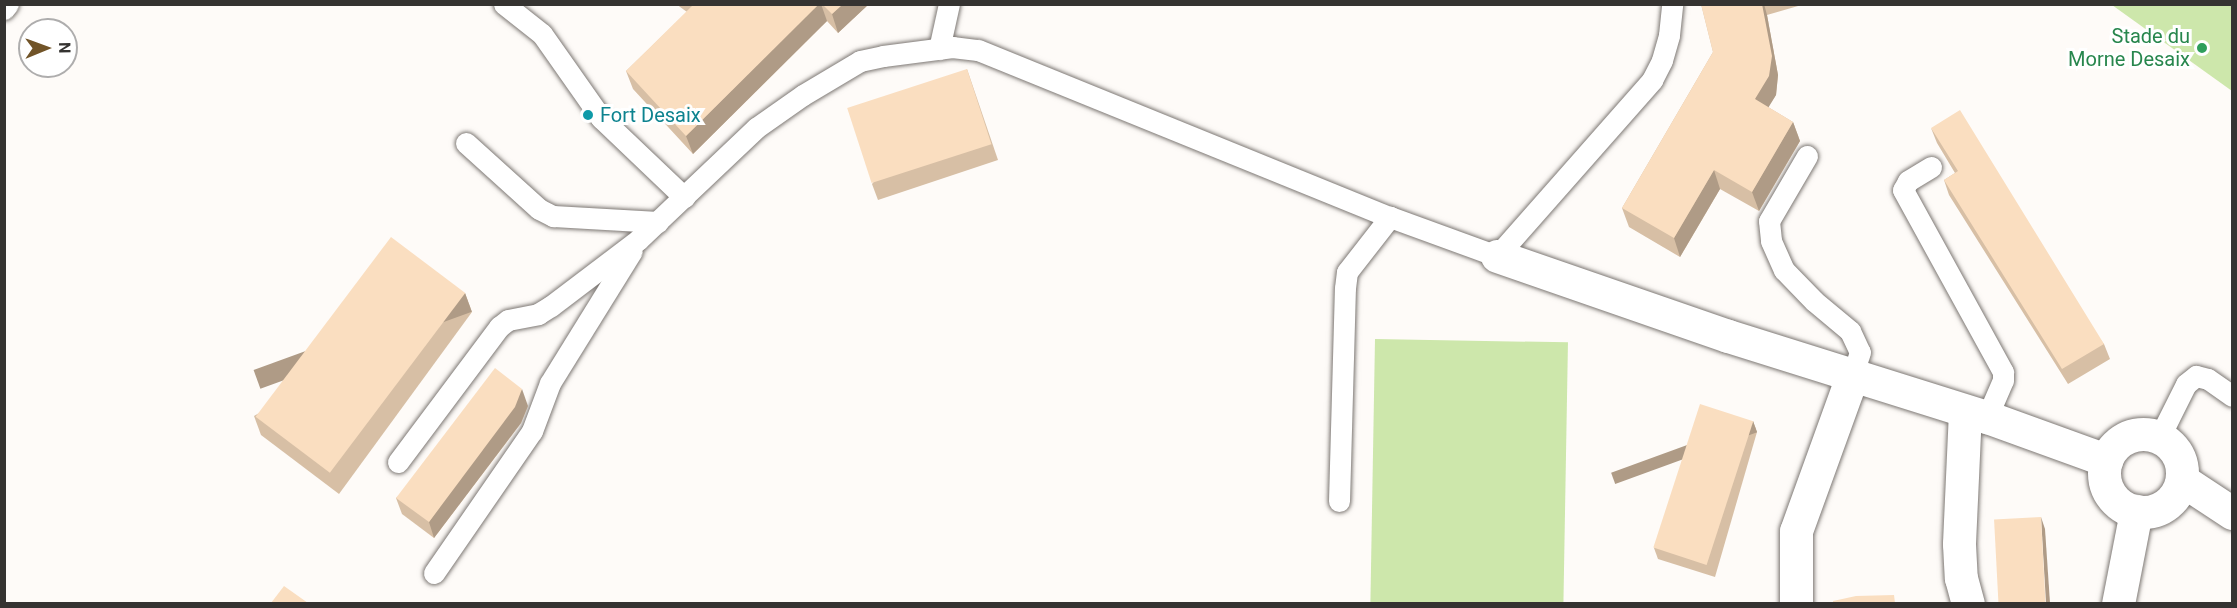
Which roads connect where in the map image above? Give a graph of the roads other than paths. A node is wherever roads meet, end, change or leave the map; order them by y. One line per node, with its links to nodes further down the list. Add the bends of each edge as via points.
1 (8, 4): 5 (lane)
2 (504, 4): 10 (lane, via 542,34 601,118)
3 (949, 4): 6 (lane)
4 (1672, 4): 14 (lane, via 1669,35 1652,81)
5 (4, 9)
6 (939, 49): 10 (lane, via 883,56 841,72 756,128); 11 (lane, via 978,50)
7 (466, 142): 12 (lane, via 539,209 553,216)
8 (1807, 156): 15 (lane, via 1769,221 1771,241 1784,270 1850,331 1860,352)
9 (1931, 167): 17 (lane, via 1908,181 1903,190 2003,372 2003,380)
10 (684, 197): 12 (lane)
11 (1389, 217): 14 (lane); 22 (lane, via 1347,272)
12 (658, 222): 13 (lane)
13 (638, 240): 20 (lane, via 538,315 508,320 499,327); 25 (lane, via 550,383 532,431)
14 (1497, 256): 15 (street)
15 (1852, 376): 17 (street); 26 (street, via 1796,531)
16 (2232, 396): 18 (lane, via 2208,379 2196,376 2186,384)
17 (1976, 414): 19 (street); 27 (street, via 1959,544 1961,578)
18 (2160, 436): 19 (street, via 2134,434 2112,448); 21 (street, via 2178,454)
19 (2106, 460): 23 (street, via 2106,486 2123,507)
20 (398, 462)
21 (2182, 480): 23 (street, via 2170,502 2148,512); 24 (street)
22 (1339, 501)
23 (2136, 512): 28 (street)
24 (2232, 513)
25 (434, 573)
26 (1796, 603)
27 (1968, 603)
28 (2118, 603)

